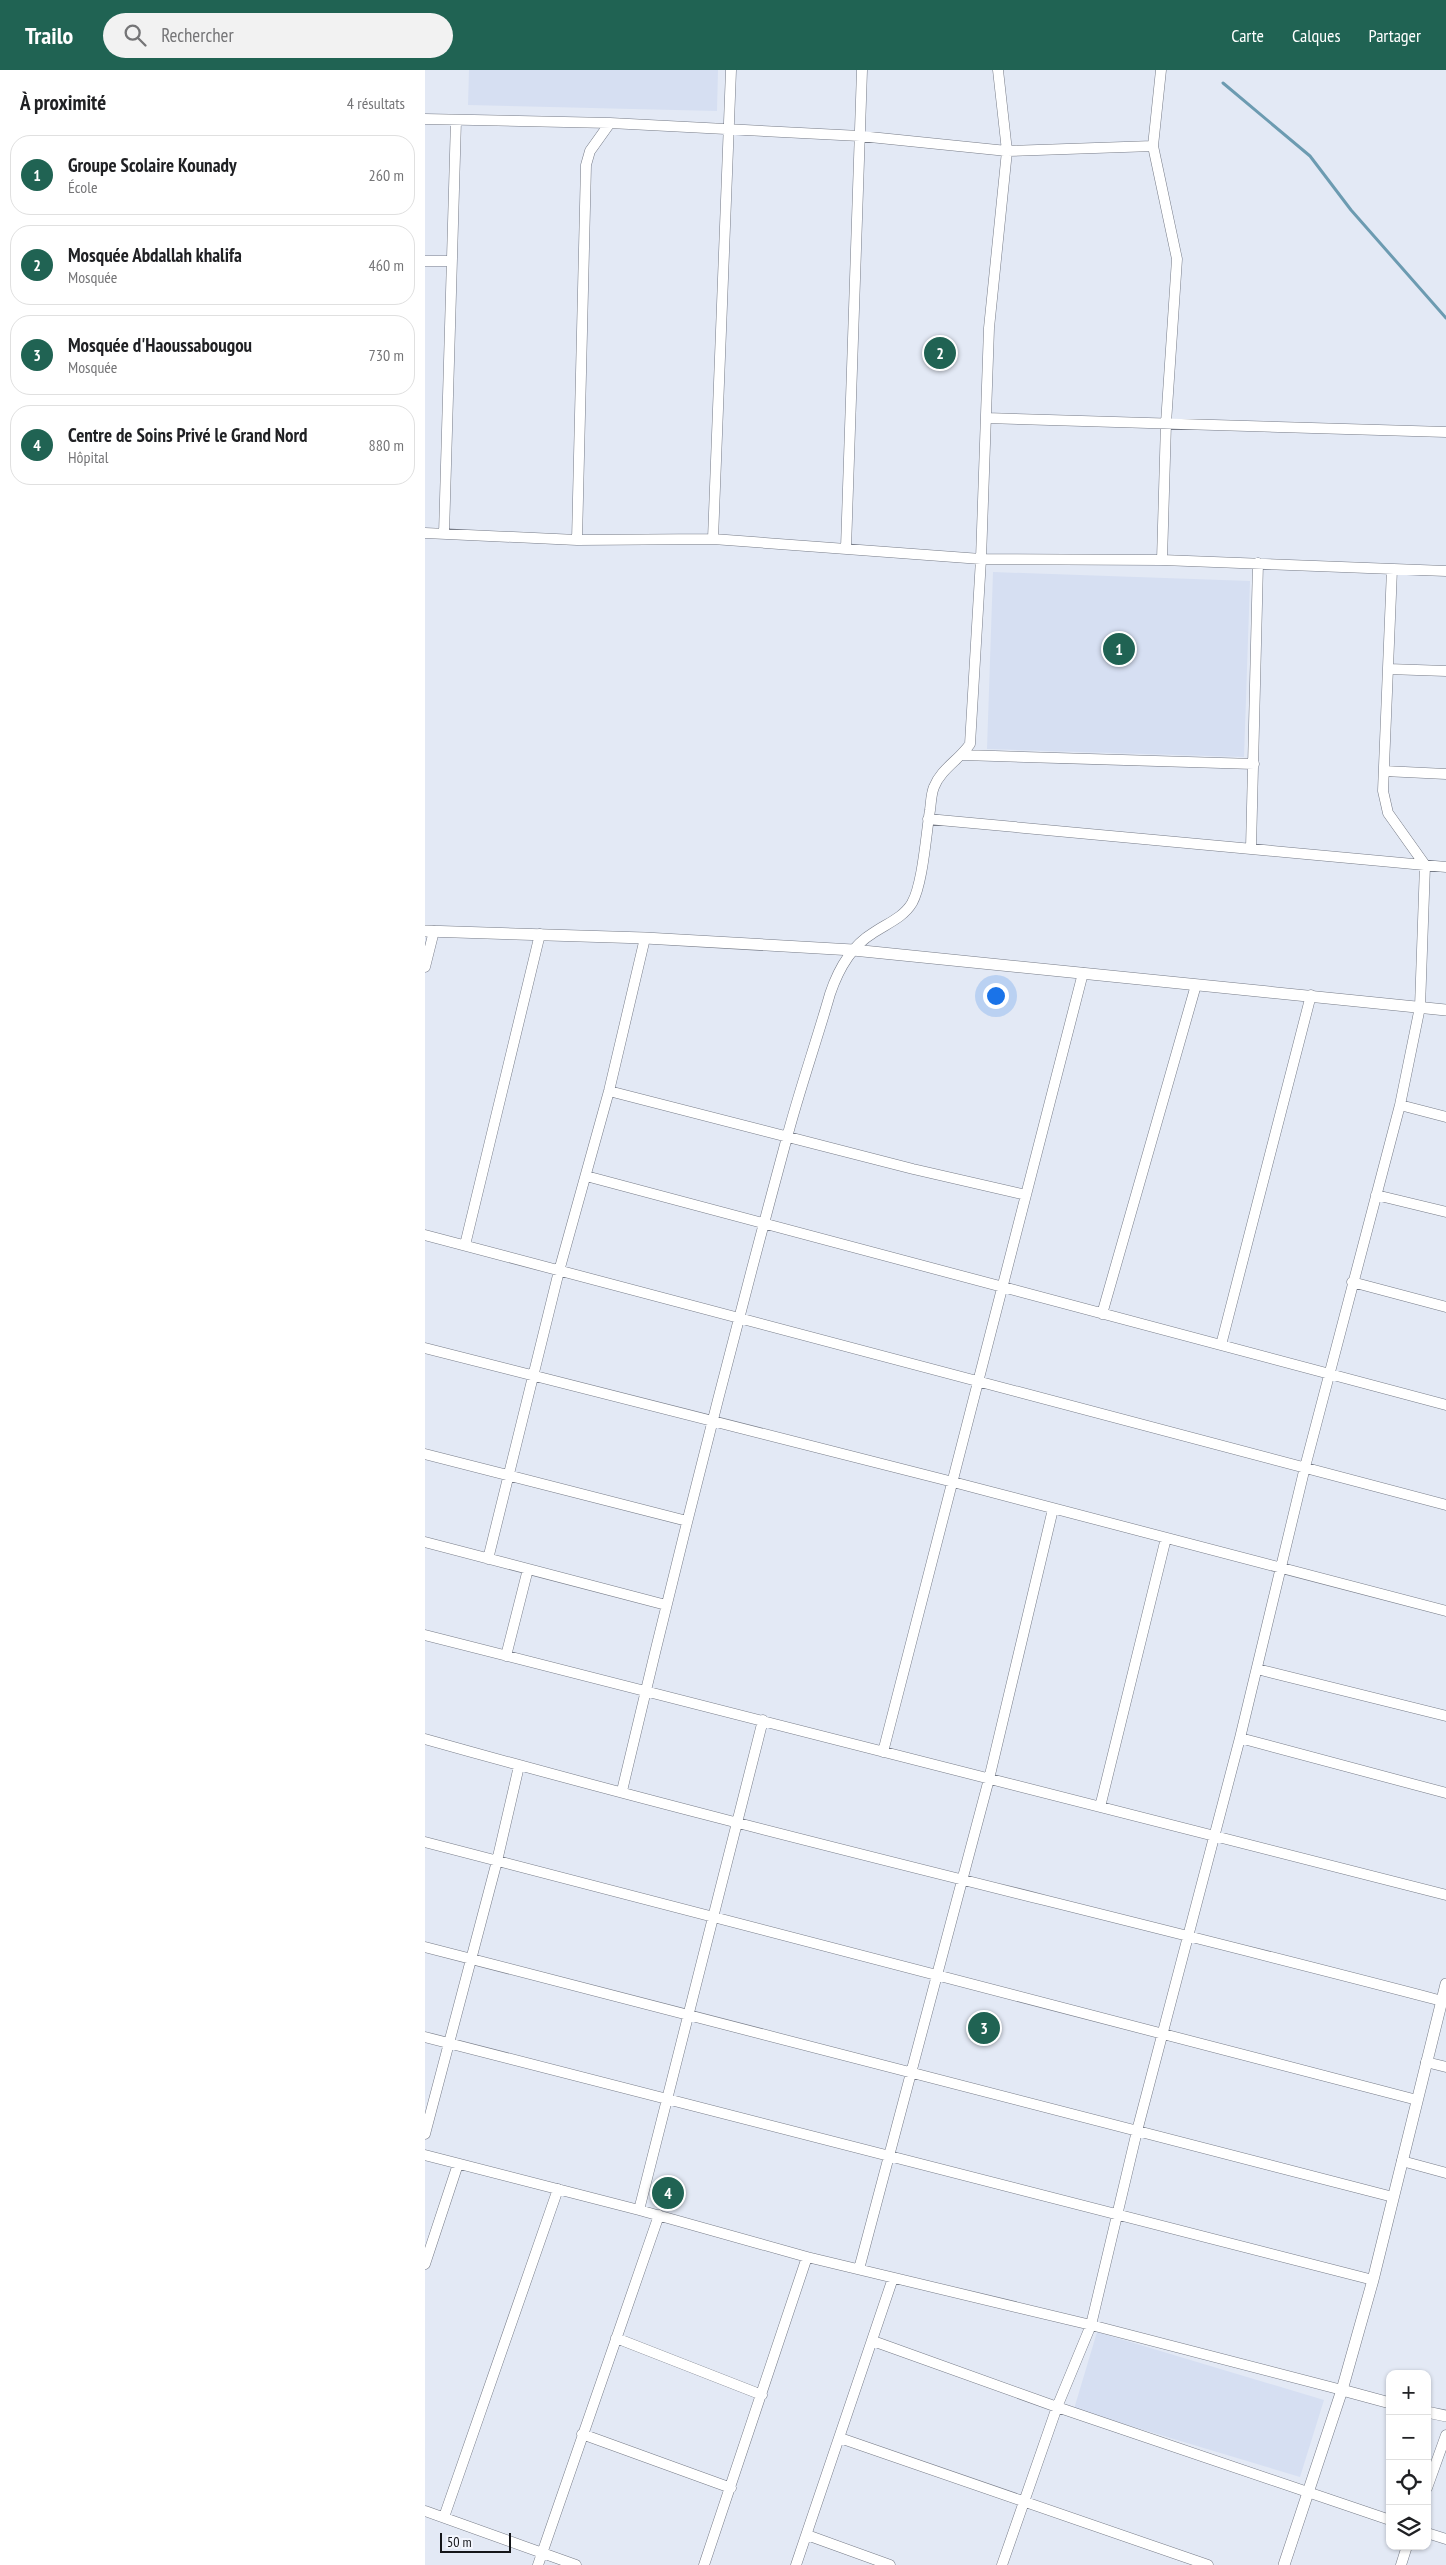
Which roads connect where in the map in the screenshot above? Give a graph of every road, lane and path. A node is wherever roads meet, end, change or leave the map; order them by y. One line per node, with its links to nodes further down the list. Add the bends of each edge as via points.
1 (731, 70): 8 (street)
2 (862, 70): 9 (street)
3 (998, 70): 11 (street)
4 (1161, 70): 10 (street)
5 (425, 119): 6 (street)
6 (455, 120): 7 (street); 13 (street)
7 (610, 123): 8 (street); 20 (street, via 590,151 586,165)
8 (729, 131): 9 (street); 19 (street)
9 (861, 136): 11 (street); 21 (street)
10 (1153, 146): 11 (street); 15 (street, via 1177,258)
11 (1007, 151): 14 (street, via 989,328)
12 (425, 261): 13 (street)
13 (452, 261): 18 (street)
14 (986, 418): 15 (street); 22 (street)
15 (1166, 423): 16 (street); 23 (street)
16 (1446, 432)
17 (425, 533): 18 (street)
18 (444, 534): 20 (street)
19 (713, 539): 20 (street); 21 (street)
20 (577, 540)
21 (846, 548): 22 (street)
22 (981, 559): 23 (street); 29 (street, via 970,744)
23 (1161, 560): 24 (street)
24 (1259, 563): 25 (street); 30 (street)
25 (1392, 569): 26 (street); 27 (street)
26 (1446, 571)
27 (1388, 669): 28 (street); 31 (street)
28 (1446, 671)
29 (963, 755): 30 (street); 33 (street, via 941,772 933,788)
30 (1254, 764): 34 (street)
31 (1384, 771): 32 (street); 35 (street, via 1383,791 1388,814)
32 (1446, 774)
33 (928, 819): 34 (street); 40 (street, via 918,886 912,903 900,917 871,934)
34 (1251, 848): 35 (street)
35 (1425, 865): 36 (street); 45 (street)
36 (1446, 867)
37 (429, 931): 38 (street); 41 (street)
38 (540, 934): 39 (street); 57 (street)
39 (645, 938): 40 (street); 47 (street)
40 (853, 950): 42 (street); 50 (street, via 835,979)
41 (425, 967)
42 (1083, 973): 43 (street); 52 (street)
43 (1197, 985): 44 (street); 62 (street)
44 (1311, 995): 45 (street); 64 (street)
45 (1420, 1007): 46 (street); 48 (street)
46 (1446, 1010)
47 (609, 1091): 50 (street); 51 (street)
48 (1400, 1105): 49 (street); 53 (street)
49 (1446, 1117)
50 (787, 1137): 52 (street); 55 (street)
51 (586, 1176): 55 (street); 58 (street)
52 (1026, 1195): 60 (street)
53 (1376, 1195): 54 (street); 59 (street)
54 (1446, 1212)
55 (763, 1225): 60 (street); 63 (street)
56 (425, 1235): 57 (street)
57 (465, 1245): 58 (street)
58 (559, 1271): 63 (street); 67 (street)
59 (1352, 1282): 61 (street); 66 (street)
60 (1003, 1287): 62 (street); 68 (street)
61 (1446, 1307)
62 (1102, 1314): 64 (street)
63 (740, 1318): 68 (street); 70 (street)
64 (1221, 1345): 66 (street)
65 (425, 1348): 67 (street)
66 (1330, 1374): 69 (street); 72 (street)
67 (533, 1375): 70 (street); 73 (street)
68 (979, 1381): 72 (street); 74 (street)
69 (1446, 1405)
70 (713, 1421): 74 (street); 77 (street)
71 (425, 1454): 73 (street)
72 (1305, 1468): 75 (street); 81 (street)
73 (510, 1476): 77 (street); 80 (street)
74 (953, 1482): 76 (street); 93 (street)
75 (1446, 1505)
76 (1053, 1509): 78 (street); 95 (street)
77 (687, 1522): 83 (street)
78 (1166, 1538): 81 (street); 98 (street)
79 (425, 1542): 80 (street)
80 (488, 1559): 82 (street)
81 (1282, 1568): 84 (street); 87 (street)
82 (528, 1569): 83 (street); 86 (street)
83 (666, 1605): 88 (street)
84 (1446, 1611)
85 (425, 1635): 86 (street)
86 (506, 1656): 88 (street)
87 (1257, 1669): 89 (street); 91 (street)
88 (646, 1691): 90 (street); 96 (street)
89 (1446, 1716)
90 (763, 1720): 93 (street); 99 (street)
91 (1240, 1738): 97 (street); 100 (street)
92 (425, 1739): 94 (street)
93 (883, 1752): 95 (street)
94 (519, 1766): 96 (street); 102 (street)
95 (989, 1778): 98 (street); 103 (street)
96 (622, 1791): 99 (street)
97 (1446, 1793)
98 (1100, 1807): 100 (street)
99 (738, 1822): 103 (street); 105 (street)
100 (1214, 1836): 104 (street); 106 (street)
101 (425, 1842): 102 (street)
102 (497, 1861): 105 (street); 108 (street)
103 (962, 1880): 106 (street); 109 (street)
104 (1446, 1895)
105 (714, 1916): 109 (street); 112 (street)
106 (1188, 1934): 111 (street); 113 (street)
107 (425, 1947): 108 (street)
108 (471, 1959): 112 (street); 115 (street)
109 (937, 1974): 113 (street); 118 (street)
110 (1446, 1984): 111 (street)
111 (1442, 2001): 116 (street)
112 (688, 2015): 118 (street); 119 (street)
113 (1164, 2034): 120 (street); 121 (street)
114 (425, 2037): 115 (street)
115 (450, 2043): 119 (street); 122 (street)
116 (1426, 2062): 117 (street); 120 (street)
117 (1446, 2067)
118 (911, 2072): 121 (street); 124 (street)
119 (668, 2099): 124 (street); 130 (street)
120 (1417, 2100): 125 (street)
121 (1137, 2131): 129 (street); 131 (street)
122 (425, 2134)
123 (425, 2155): 126 (street)
124 (889, 2156): 131 (street); 135 (street)
125 (1401, 2161): 127 (street); 129 (street)
126 (458, 2164): 128 (street); 134 (street)
127 (1446, 2173)
128 (559, 2189): 130 (street); 155 (street)
129 (1393, 2197): 137 (street)
130 (639, 2210): 132 (street)
131 (1116, 2214): 137 (street); 138 (street)
132 (659, 2215): 133 (street); 139 (street)
133 (807, 2257): 135 (street); 142 (street)
134 (425, 2264)
135 (859, 2269): 136 (street)
136 (893, 2278): 138 (street); 140 (street)
137 (1373, 2280): 141 (street)
138 (1091, 2325): 141 (street); 144 (street)
139 (616, 2338): 142 (street); 147 (street)
140 (873, 2341): 144 (street); 149 (street)
141 (1342, 2390): 143 (street); 152 (street)
142 (762, 2395): 151 (street)
143 (1386, 2402)
144 (1057, 2407): 152 (street); 153 (street)
145 (1431, 2413): 146 (street)
146 (1446, 2416)
147 (582, 2434): 151 (street); 161 (street)
148 (1446, 2435): 150 (street)
149 (840, 2438): 153 (street); 158 (street)
150 (1431, 2477)
151 (731, 2488): 164 (street)
152 (1309, 2491): 156 (street); 169 (street)
153 (1025, 2502): 167 (street); 168 (street)
154 (425, 2511): 155 (street)
155 (444, 2517): 161 (street)
156 (1386, 2519)
157 (1431, 2534): 159 (street)
158 (807, 2535): 165 (street); 166 (street)
159 (1446, 2539)
160 (1406, 2550): 170 (street)
161 (542, 2552): 162 (street); 163 (street)
162 (537, 2565)
163 (576, 2565)
164 (704, 2565)
165 (796, 2565)
166 (890, 2565)
167 (1002, 2565)
168 (1208, 2565)
169 (1284, 2565)
170 (1401, 2565)

